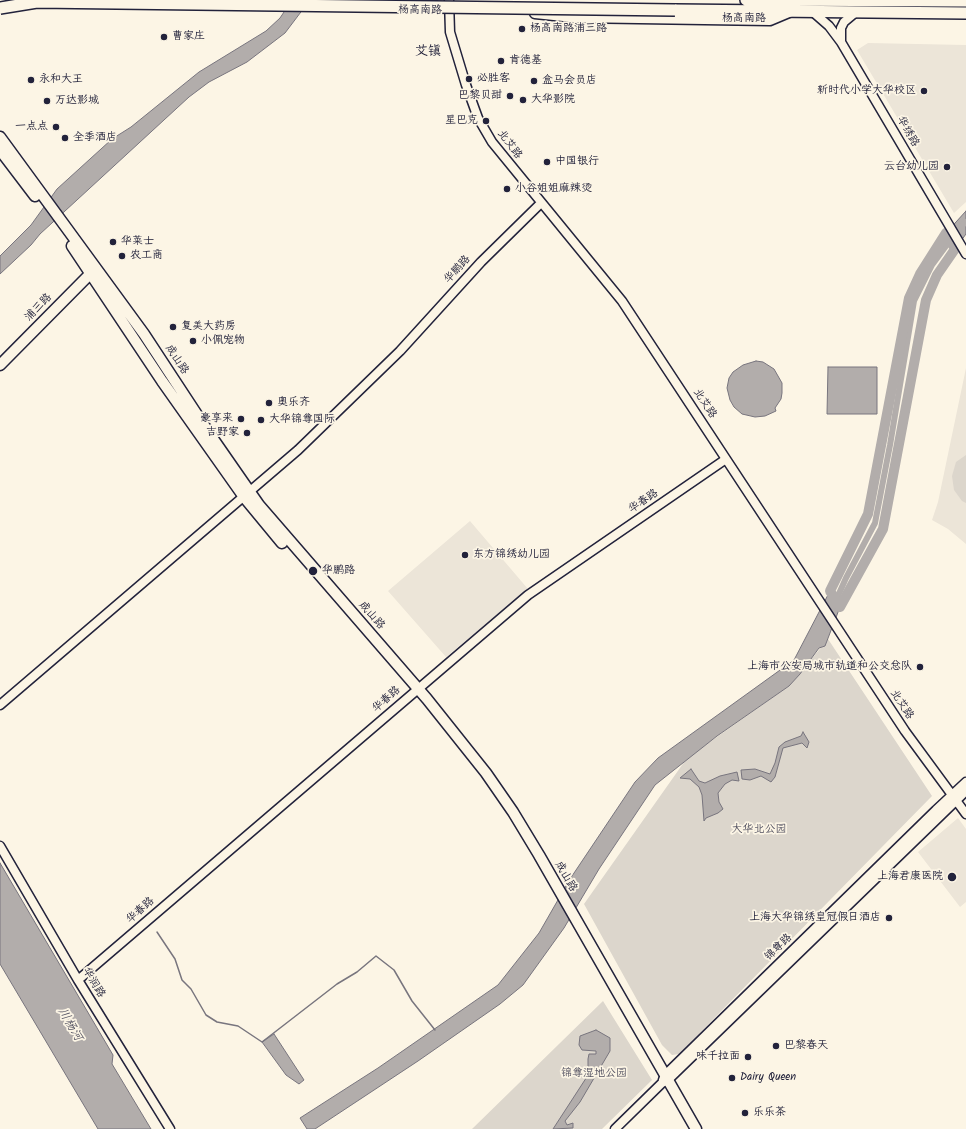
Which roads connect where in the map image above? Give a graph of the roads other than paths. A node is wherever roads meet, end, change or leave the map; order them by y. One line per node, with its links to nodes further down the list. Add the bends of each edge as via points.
1 (449, 0): 8 (street, 北艾路)
2 (746, 0): 6 (highway, 杨高南路)
3 (869, 1): 4 (highway, 杨高南路); 6 (highway, 杨高南路)
4 (917, 1): 5 (highway, 杨高南路)
5 (966, 2)
6 (790, 4): 7 (highway, 杨高南路, bridge, via 675,10 37,2); 8 (main road, 杨高南路, via 770,20 574,18 538,13); 10 (highway, 杨高南路)
7 (0, 8)
8 (449, 11): 9 (main road, 杨高南路, bridge, via 37,7); 17 (street, 北艾路, via 450,32 478,118 499,153)
9 (0, 12)
10 (813, 12): 11 (highway, 杨高南路); 13 (street, 华绣路, via 829,26)
11 (856, 12): 12 (highway, 杨高南路); 13 (street, via 841,28)
12 (966, 13)
13 (841, 42): 18 (street, 华绣路)
14 (0, 136): 16 (main road, 成山路)
15 (0, 150): 16 (main road, 成山路)
16 (40, 198): 19 (main road, 成山路)
17 (541, 203): 21 (street, 北艾路, via 622,301); 22 (street, 华鹏路, via 481,262 400,351 298,450)
18 (966, 254)
19 (93, 271): 20 (main road, 浦三路); 22 (main road, 成山路, via 144,334)
20 (0, 365)
21 (726, 459): 23 (street, 华春路, via 528,595); 27 (street, 北艾路, via 905,731)
22 (247, 495): 23 (main road, 成山路); 24 (street, 华鹏路)
23 (415, 691): 30 (street, 华春路); 31 (main road, 成山路, via 481,777 508,817 573,920)
24 (0, 705)
25 (966, 782): 27 (street, 锦尊路)
26 (966, 791): 27 (street, 锦尊路)
27 (954, 798): 28 (street, 北艾路); 31 (street, 锦尊路)
28 (966, 814)
29 (0, 846): 30 (street, 华润路)
30 (78, 980): 32 (street, 华润路)
31 (665, 1079): 33 (street, 锦尊路); 34 (main road, 成山路); 35 (main road, 成山路)
32 (170, 1129)
33 (615, 1129)
34 (689, 1129)
35 (696, 1129)

